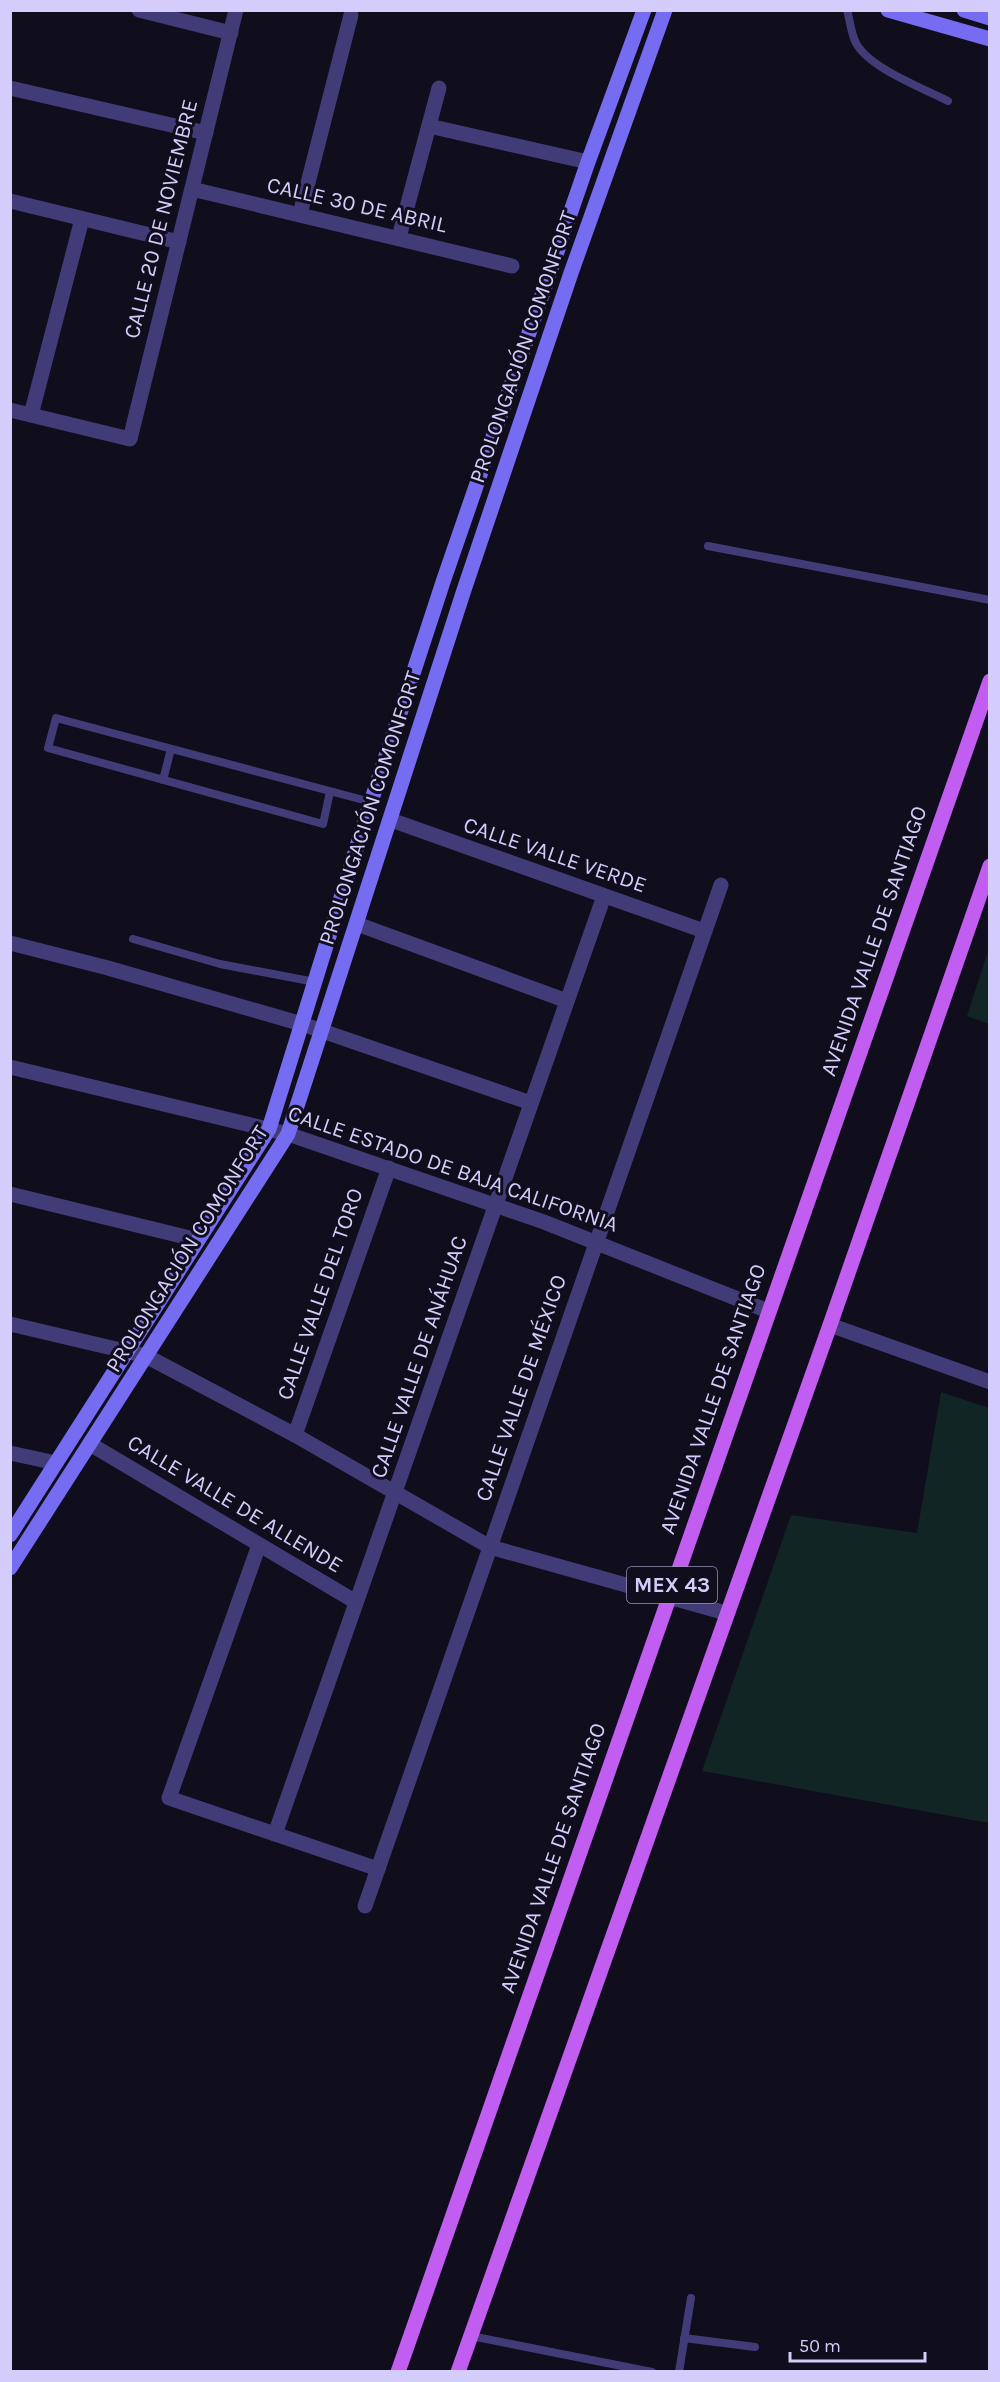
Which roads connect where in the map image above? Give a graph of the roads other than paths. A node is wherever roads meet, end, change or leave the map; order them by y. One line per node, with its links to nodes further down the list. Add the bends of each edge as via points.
1 (139, 10): 10 (street)
2 (236, 10): 10 (street, CALLE 20 DE NOVIEMBRE)
3 (644, 10): 17 (street, PROLONGACIÓN COMONFORT)
4 (665, 10): 34 (street, PROLONGACIÓN COMONFORT, via 571,273)
5 (847, 10): 14 (lane, via 856,43 869,58)
6 (888, 10): 11 (street)
7 (964, 10): 9 (street)
8 (351, 15): 20 (street)
9 (986, 15)
10 (231, 33): 16 (street, CALLE 20 DE NOVIEMBRE)
11 (990, 39)
12 (10, 88): 16 (street)
13 (439, 88): 15 (street)
14 (948, 101)
15 (429, 126): 17 (street); 22 (street)
16 (206, 133): 18 (street, CALLE 20 DE NOVIEMBRE)
17 (588, 162): 33 (street, PROLONGACIÓN COMONFORT)
18 (192, 189): 20 (street, CALLE 30 DE ABRIL); 23 (street, CALLE 20 DE NOVIEMBRE)
19 (10, 201): 21 (street)
20 (300, 214): 22 (street, CALLE 30 DE ABRIL)
21 (82, 219): 23 (street); 26 (street)
22 (399, 237): 24 (street, CALLE 30 DE ABRIL)
23 (179, 242): 26 (street, CALLE 20 DE NOVIEMBRE, via 130,439)
24 (512, 266)
25 (10, 410): 26 (street)
26 (31, 415)
27 (708, 546): 28 (lane)
28 (990, 600)
29 (990, 681): 55 (main road, AVENIDA VALLE DE SANTIAGO / MEX 43)
30 (171, 749): 31 (lane); 31 (lane, via 56,718 48,748); 32 (lane)
31 (163, 780): 32 (lane, via 323,824)
32 (330, 792): 33 (lane)
33 (371, 802): 42 (street, PROLONGACIÓN COMONFORT)
34 (391, 820): 37 (street, CALLE VALLE VERDE); 38 (street, PROLONGACIÓN COMONFORT)
35 (990, 866): 57 (main road, MEX 43)
36 (720, 885): 39 (street, CALLE VALLE DE MÉXICO)
37 (604, 896): 39 (street, CALLE VALLE VERDE); 43 (street, CALLE VALLE DE ANÁHUAC)
38 (357, 924): 43 (street); 45 (street, PROLONGACIÓN COMONFORT)
39 (704, 931): 54 (street, CALLE VALLE DE MÉXICO)
40 (133, 939): 42 (lane, via 220,964)
41 (10, 943): 44 (street)
42 (315, 982): 44 (street, PROLONGACIÓN COMONFORT)
43 (567, 1001): 47 (street, CALLE VALLE DE ANÁHUAC)
44 (302, 1024): 45 (street); 48 (street, PROLONGACIÓN COMONFORT)
45 (322, 1030): 47 (street); 49 (street, PROLONGACIÓN COMONFORT)
46 (10, 1067): 48 (street, CALLE ESTADO DE BAJA CALIFORNIA)
47 (531, 1103): 52 (street, CALLE VALLE DE ANÁHUAC)
48 (269, 1129): 49 (street, CALLE ESTADO DE BAJA CALIFORNIA); 53 (street, PROLONGACIÓN COMONFORT)
49 (288, 1134): 50 (street, CALLE ESTADO DE BAJA CALIFORNIA); 59 (street, PROLONGACIÓN COMONFORT)
50 (389, 1167): 52 (street, CALLE ESTADO DE BAJA CALIFORNIA); 61 (street, CALLE VALLE DEL TORO)
51 (10, 1194): 53 (street)
52 (496, 1205): 54 (street, CALLE ESTADO DE BAJA CALIFORNIA); 65 (street, CALLE VALLE DE ANÁHUAC)
53 (198, 1240): 58 (street, PROLONGACIÓN COMONFORT)
54 (596, 1242): 55 (street, CALLE ESTADO DE BAJA CALIFORNIA); 68 (street, CALLE VALLE DE MÉXICO)
55 (768, 1311): 70 (main road, AVENIDA VALLE DE SANTIAGO / MEX 43)
56 (10, 1324): 58 (street)
57 (830, 1325): 60 (street); 72 (main road, MEX 43)
58 (128, 1352): 59 (street); 64 (street, PROLONGACIÓN COMONFORT)
59 (146, 1356): 61 (street); 62 (street, PROLONGACIÓN COMONFORT)
60 (990, 1382)
61 (294, 1435): 65 (street)
62 (90, 1444): 67 (street, CALLE VALLE DE ALLENDE); 69 (street, PROLONGACIÓN COMONFORT)
63 (10, 1453): 64 (street)
64 (56, 1463): 66 (street, PROLONGACIÓN COMONFORT)
65 (395, 1492): 68 (street); 71 (street, CALLE VALLE DE ANÁHUAC)
66 (10, 1535)
67 (259, 1545): 71 (street, CALLE VALLE DE ALLENDE); 73 (street, via 169,1798)
68 (490, 1547): 70 (street); 74 (street, CALLE VALLE DE MÉXICO)
69 (10, 1568)
70 (668, 1597): 72 (street); 80 (main road, AVENIDA VALLE DE SANTIAGO / MEX 43)
71 (356, 1602): 73 (street, CALLE VALLE DE ANÁHUAC)
72 (726, 1613): 77 (main road, MEX 43)
73 (275, 1834): 74 (street)
74 (378, 1869): 75 (street, CALLE VALLE DE MÉXICO)
75 (365, 1906)
76 (691, 2298): 78 (lane)
77 (471, 2336): 81 (main road, MEX 43); 82 (lane)
78 (684, 2338): 79 (lane); 83 (lane)
79 (755, 2347)
80 (398, 2372)
81 (458, 2372)
82 (652, 2372)
83 (679, 2372)

